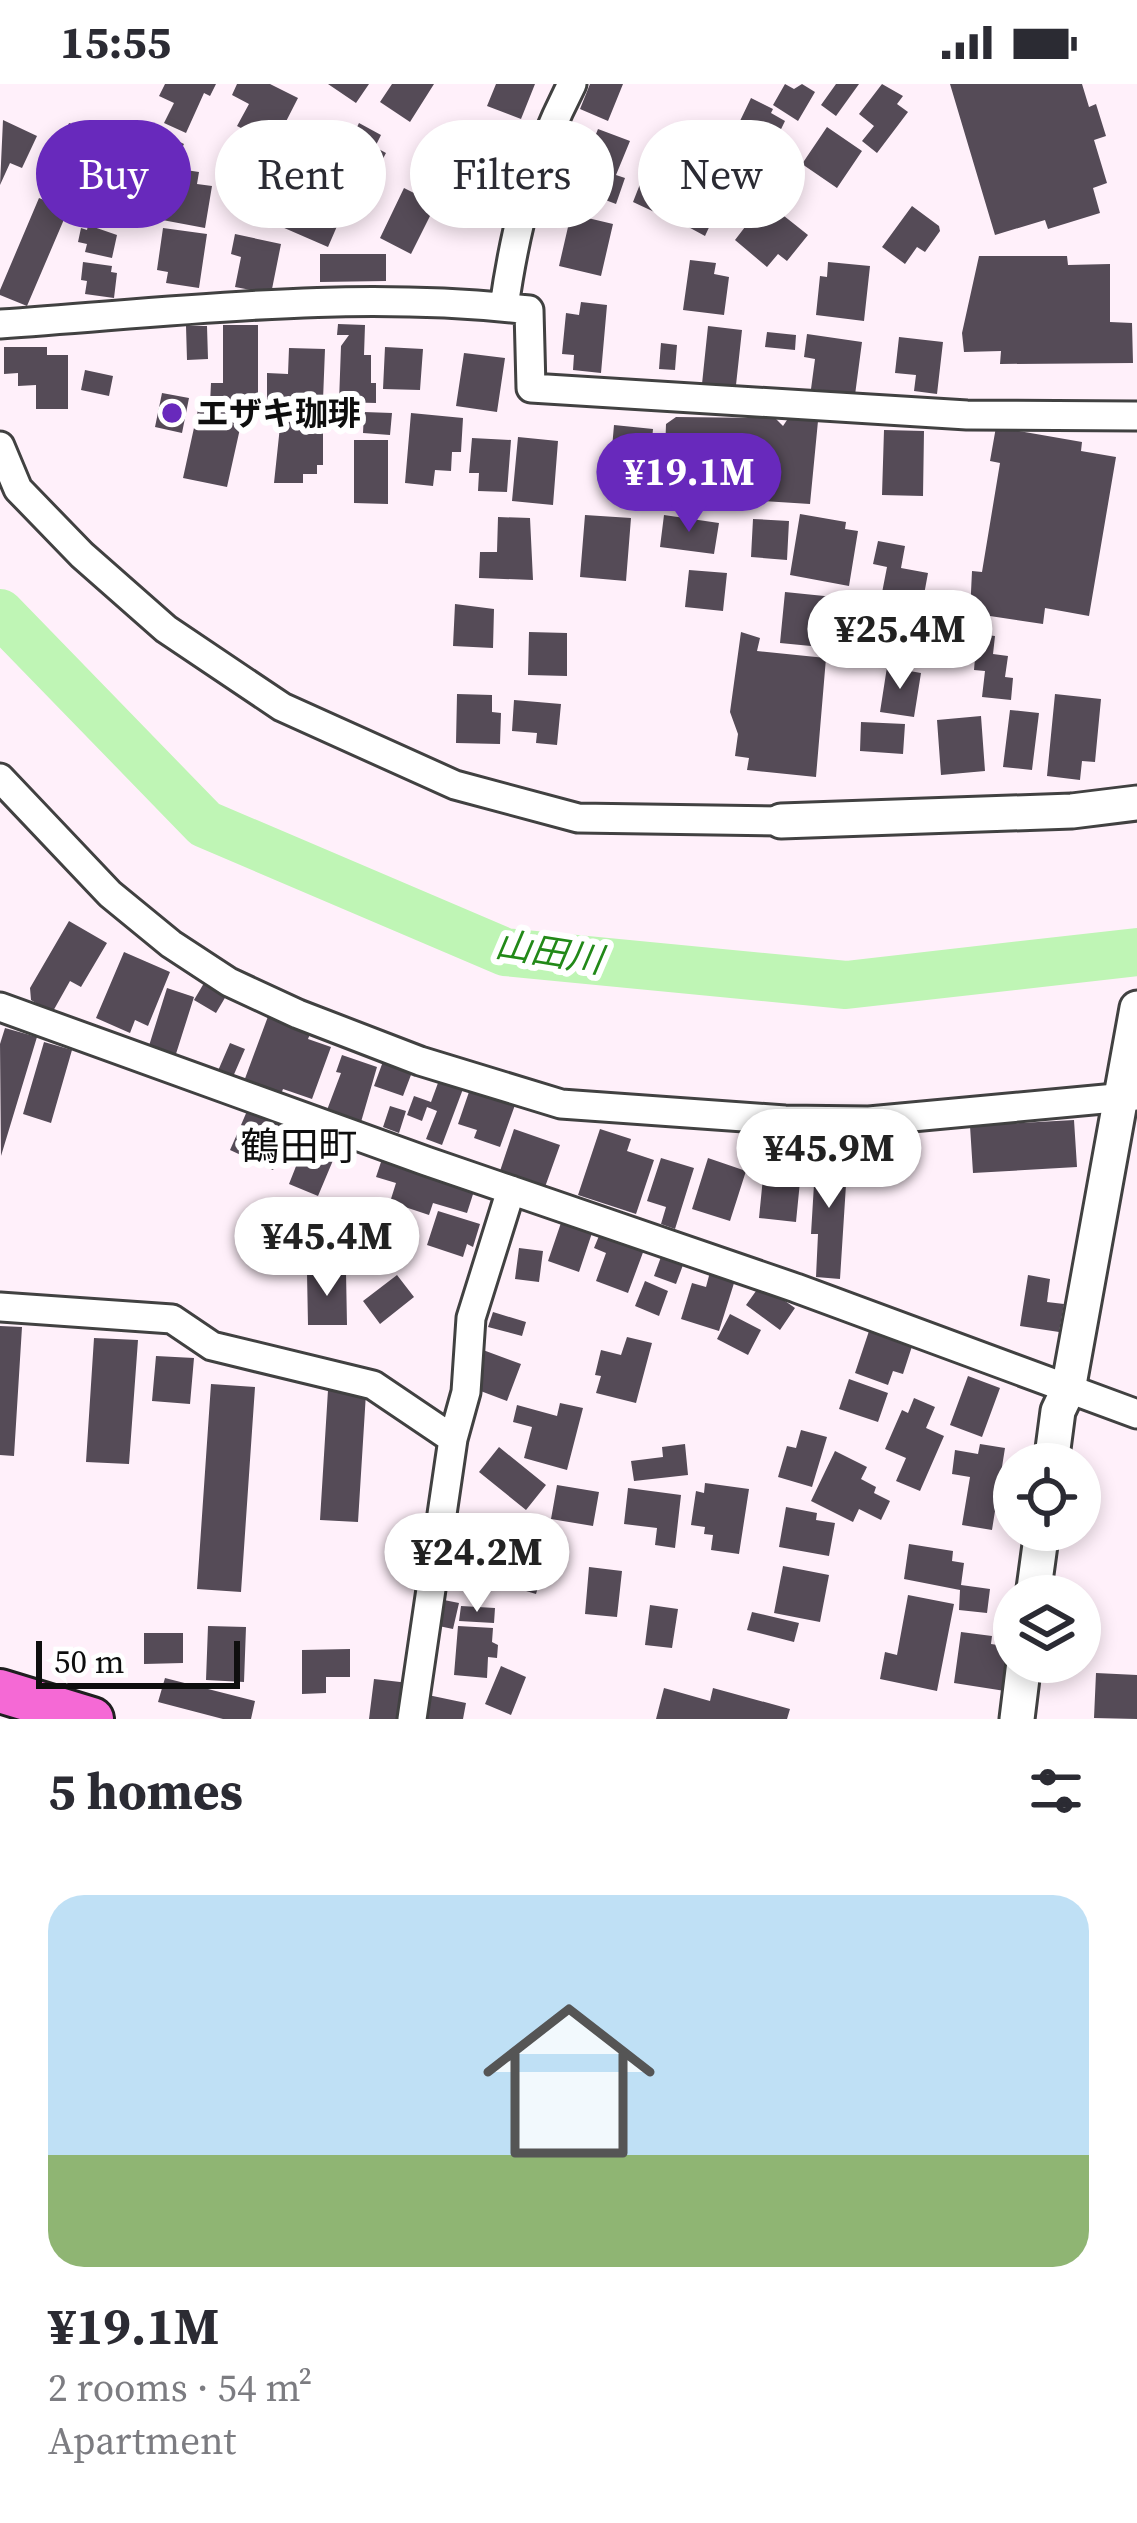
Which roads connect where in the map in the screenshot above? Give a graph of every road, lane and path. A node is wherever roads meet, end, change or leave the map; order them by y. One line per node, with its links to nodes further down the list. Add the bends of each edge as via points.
1 (572, 84): 2 (street, via 542,142)
2 (504, 307): 3 (street, via 282,301); 4 (street, via 529,310 531,388 968,415)
3 (0, 324)
4 (1137, 416)
5 (0, 446): 8 (street, via 18,489 82,555 166,628 282,707 454,785 578,818)
6 (0, 778): 11 (street, via 110,893 229,982 420,1061 561,1103 869,1121)
7 (1137, 803): 8 (street)
8 (782, 821)
9 (0, 1007): 12 (street)
10 (1137, 1008): 11 (street)
11 (1129, 1092): 14 (street)
12 (511, 1190): 14 (street); 16 (street, via 471,1318 466,1392)
13 (0, 1307): 16 (street, via 172,1319 212,1346 373,1385)
14 (1068, 1390): 15 (street); 17 (street); 18 (street)
15 (1137, 1414)
16 (453, 1438): 23 (street)
17 (1054, 1443)
18 (1070, 1443)
19 (1021, 1683): 24 (street)
20 (1038, 1683): 25 (street)
21 (0, 1691): 22 (main road)
22 (92, 1719)
23 (412, 1719)
24 (1016, 1719)
25 (1033, 1719)

